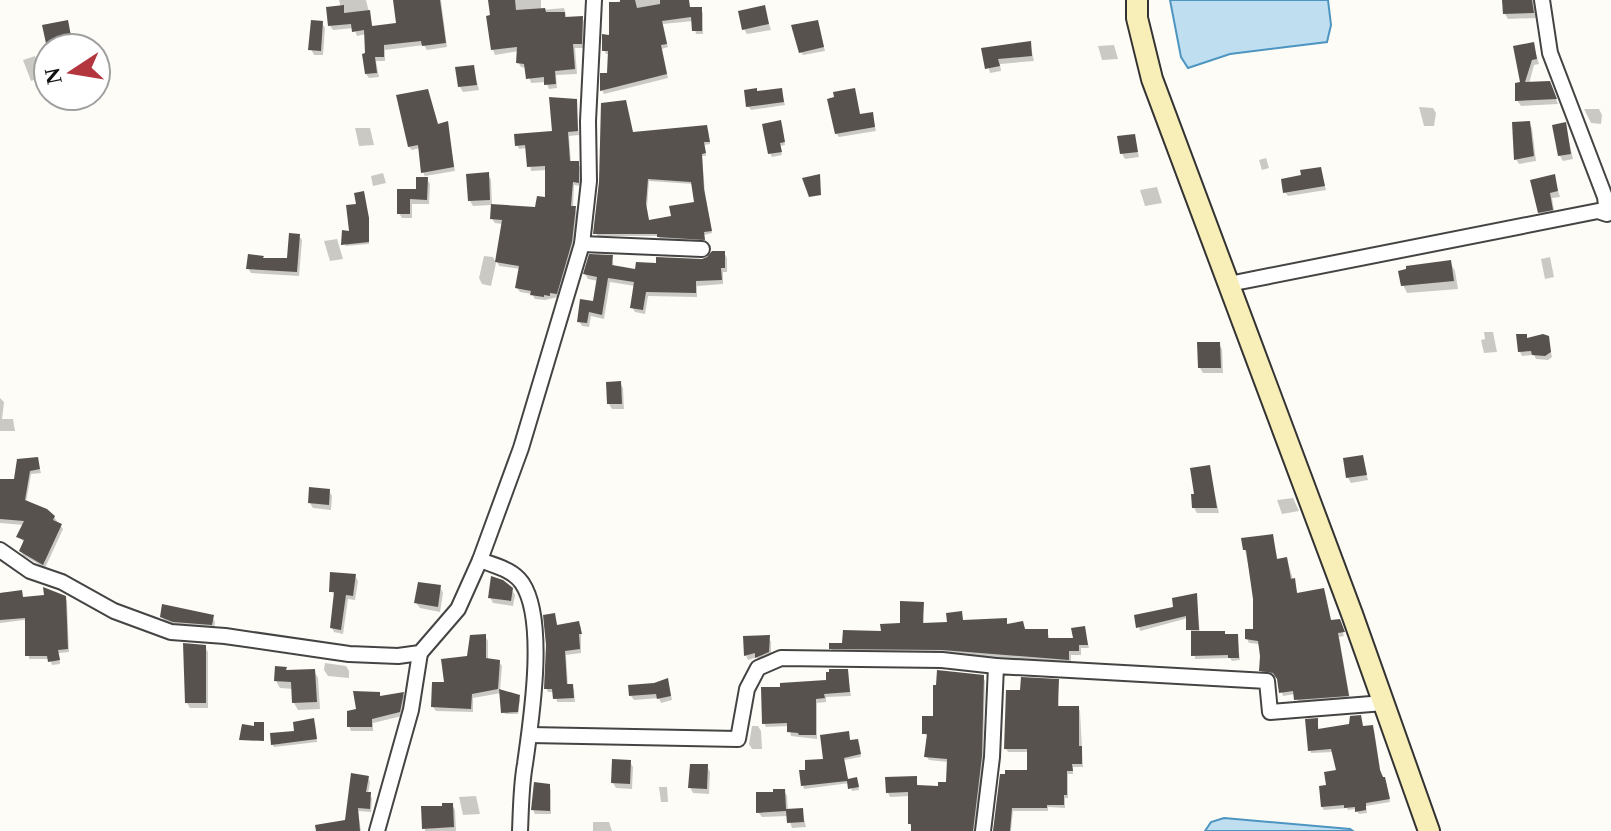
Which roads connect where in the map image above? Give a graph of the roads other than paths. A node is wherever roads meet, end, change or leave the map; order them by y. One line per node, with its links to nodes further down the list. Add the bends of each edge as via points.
1 (594, 0): 4 (street)
2 (1137, 0): 6 (street, via 1152,79)
3 (1542, 0): 6 (street, via 1550,53 1607,214 1598,211)
4 (582, 244): 5 (street); 8 (street, via 521,448)
5 (702, 249)
6 (1229, 284): 11 (street)
7 (0, 550): 9 (street, via 30,571 171,632 349,654)
8 (480, 560): 9 (street, via 458,609); 12 (street, via 513,573 531,602)
9 (420, 653): 13 (street, via 411,710)
10 (996, 666): 11 (street, via 1267,681 1270,712); 12 (street, via 781,658 758,668 747,689 738,739); 15 (street)
11 (1384, 703): 16 (street)
12 (530, 735): 14 (street)
13 (377, 831)
14 (520, 831)
15 (983, 831)
16 (1429, 831)

